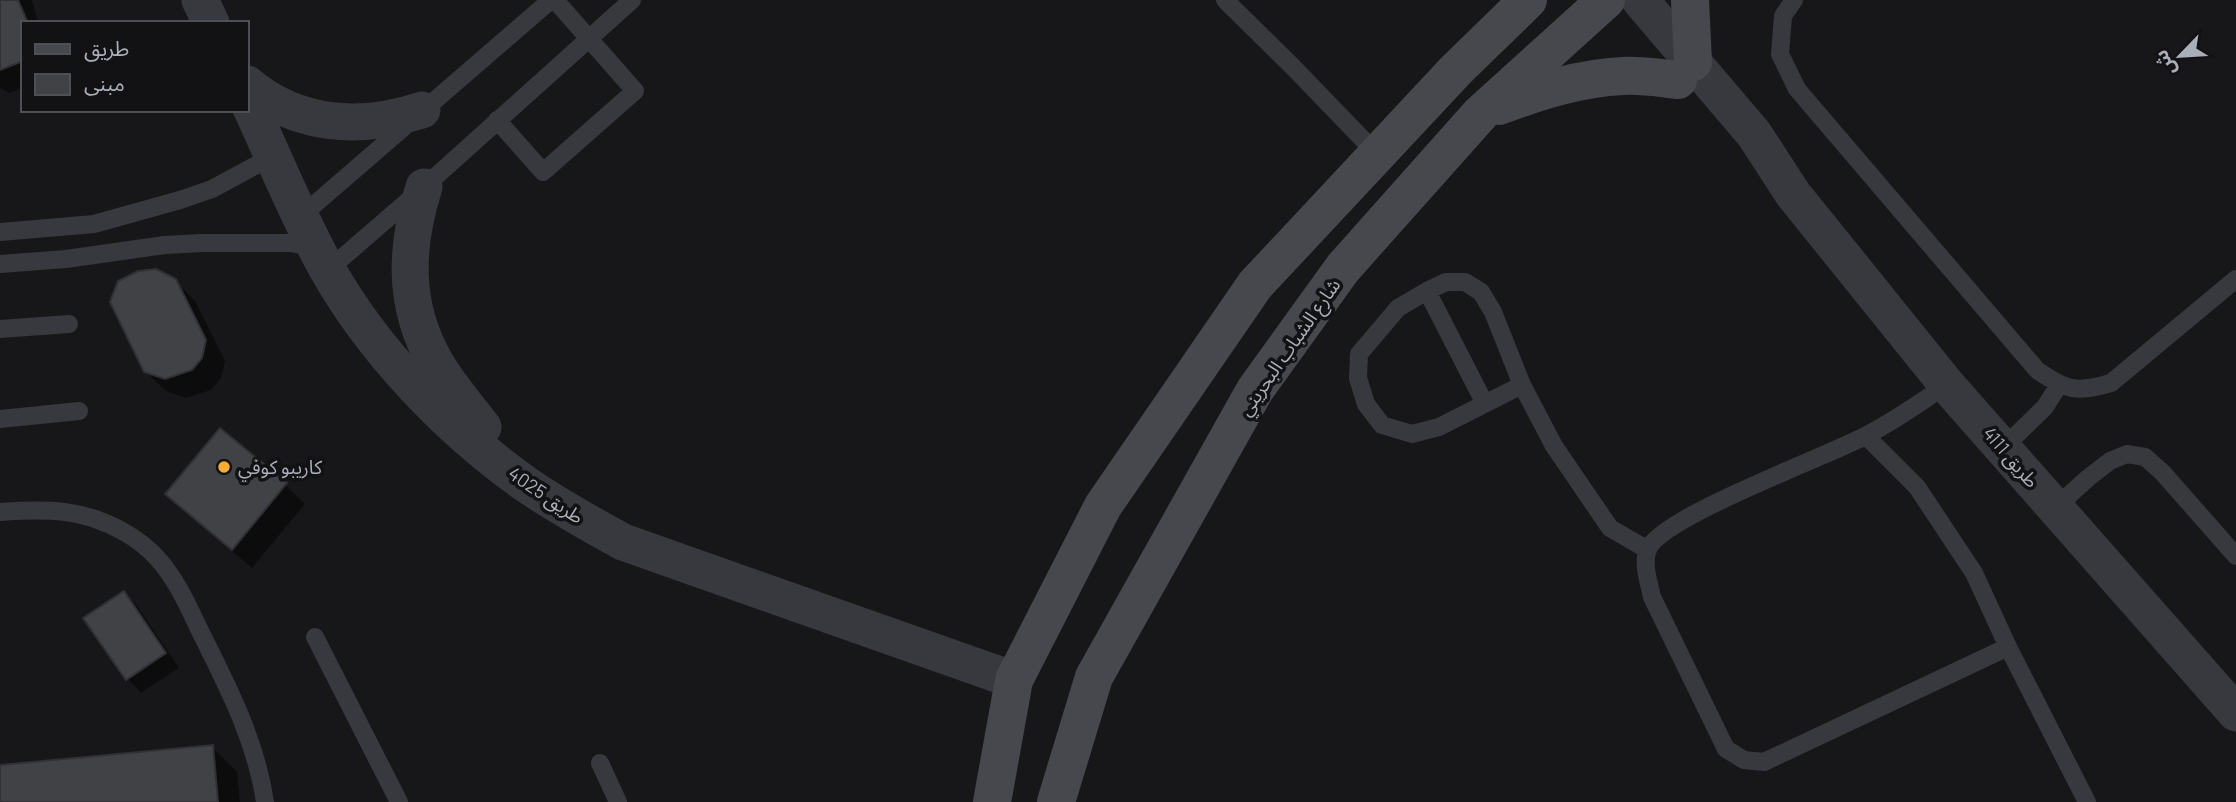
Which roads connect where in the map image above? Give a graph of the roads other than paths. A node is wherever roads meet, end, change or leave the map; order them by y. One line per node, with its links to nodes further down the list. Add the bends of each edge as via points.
1 (200, 0): 10 (street)
2 (553, 0): 11 (lane); 15 (lane)
3 (632, 0): 11 (lane)
4 (1225, 0): 18 (lane)
5 (1528, 0): 18 (street)
6 (1606, 0): 12 (street, طريق 4111); 16 (street, شارع الشباب البحريني)
7 (1640, 0): 12 (street, طريق 4111)
8 (1690, 0): 12 (street)
9 (1794, 0): 30 (lane, via 1783,16 1780,54 1797,89 2037,370)
10 (210, 21)
11 (589, 39): 17 (lane); 17 (lane, via 635,91 543,172)
12 (1686, 71): 16 (street, via 1543,89); 29 (street, طريق 4111, via 1754,134 1793,194)
13 (248, 85): 15 (street, via 276,103 324,120 374,122)
14 (248, 101): 19 (street, طريق 4025)
15 (422, 110): 22 (lane)
16 (1481, 113): 50 (street, شارع الشباب البحريني, via 1343,268 1255,390 1094,677)
17 (497, 120): 20 (lane)
18 (1377, 155): 43 (street, via 1255,285 1103,506)
19 (273, 156): 21 (lane, via 244,174 180,201 94,223); 22 (street, طريق 4025)
20 (424, 187): 22 (lane); 36 (street, via 409,250 416,315 443,375)
21 (0, 232)
22 (315, 245): 23 (lane, via 201,243); 36 (street, طريق 4025, via 369,331 415,387 468,439)
23 (0, 264)
24 (2236, 279): 30 (lane, via 2111,383 2086,390)
25 (1427, 291): 28 (lane, via 1446,282 1465,282 1481,292); 31 (lane); 31 (lane, via 1398,308 1359,354 1358,378 1366,404 1382,425 1412,434 1439,427)
26 (69, 324): 27 (lane)
27 (0, 329)
28 (1522, 385): 31 (lane); 39 (lane, via 1553,446 1610,528)
29 (1947, 385): 34 (lane); 35 (street, طريق 4111)
30 (2059, 385): 35 (lane, via 2045,407)
31 (1485, 404)
32 (79, 411): 33 (lane)
33 (0, 419)
34 (1866, 436): 39 (lane, via 1687,517 1658,536); 42 (lane, via 1917,487 1974,573)
35 (2003, 448): 37 (street, طريق 4111)
36 (526, 484): 43 (street, طريق 4025, via 623,542)
37 (2056, 508): 40 (lane, via 2110,461 2127,454 2146,457); 44 (street, طريق 4111)
38 (0, 512): 46 (lane, via 47,509 88,515 126,533 158,559 181,593 235,700)
39 (1648, 550): 42 (lane, via 1646,569 1652,597 1726,749 1744,760 1764,762)
40 (2236, 556)
41 (315, 637): 47 (lane)
42 (2008, 647): 51 (lane)
43 (1014, 680): 49 (street)
44 (2236, 713)
45 (600, 763): 48 (lane)
46 (265, 802)
47 (398, 802)
48 (618, 802)
49 (992, 802)
50 (1056, 802)
51 (2087, 802)

